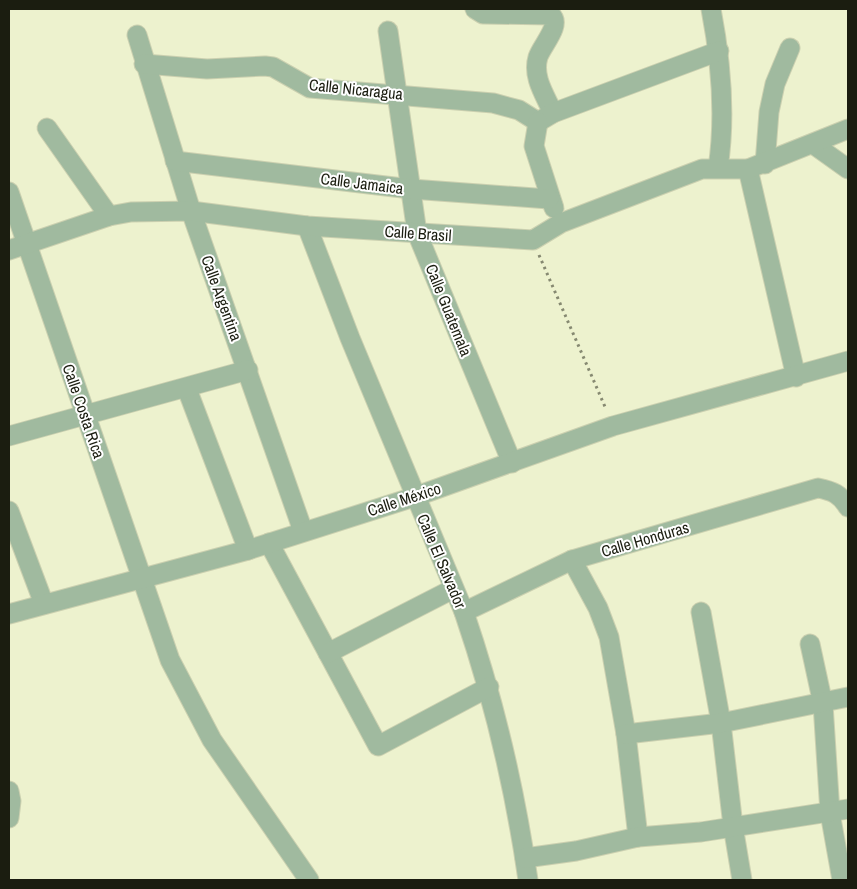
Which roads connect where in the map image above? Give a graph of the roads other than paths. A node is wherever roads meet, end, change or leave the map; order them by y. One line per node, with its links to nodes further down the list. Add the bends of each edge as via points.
1 (475, 9): 9 (street, via 483,14 554,17 555,24 538,56 535,72)
2 (711, 9): 6 (street)
3 (388, 31): 8 (street, Calle Guatemala)
4 (137, 35): 7 (street, Calle Argentina)
5 (790, 48): 14 (street, via 775,84)
6 (719, 51): 9 (street); 15 (street, via 722,140)
7 (144, 64): 8 (street, Calle Nicaragua, via 207,69 274,67 310,88); 13 (street, Calle Argentina)
8 (396, 94): 9 (street, Calle Nicaragua, via 493,102); 17 (street, Calle Guatemala)
9 (546, 118): 19 (street, via 534,146)
10 (47, 128): 21 (street)
11 (848, 129): 12 (street)
12 (814, 144): 14 (street); 16 (street)
13 (175, 161): 17 (street, Calle Jamaica); 20 (street, Calle Argentina)
14 (756, 166): 15 (street); 28 (street)
15 (718, 168): 22 (street, via 702,169)
16 (848, 169)
17 (411, 188): 19 (street, Calle Jamaica); 24 (street, Calle Guatemala)
18 (9, 192): 25 (street, Calle Costa Rica)
19 (549, 199): 22 (street)
20 (191, 211): 21 (street, Calle Brasil, via 131,212); 23 (street, Calle Brasil); 27 (street, Calle Argentina)
21 (109, 216): 25 (street, Calle Brasil)
22 (561, 223): 24 (street, Calle Brasil, via 532,240)
23 (307, 226): 24 (street, Calle Brasil); 33 (street, Calle El Salvador)
24 (417, 233): 32 (street, Calle Guatemala)
25 (17, 247): 30 (street, Calle Costa Rica)
26 (848, 361): 28 (street, Calle México)
27 (248, 370): 29 (street); 36 (street, Calle Argentina)
28 (796, 376): 32 (street, Calle México, via 613,426)
29 (187, 388): 30 (street); 38 (street)
30 (84, 414): 31 (street); 40 (street, Calle Costa Rica)
31 (9, 436)
32 (512, 463): 33 (street, Calle México)
33 (414, 497): 36 (street, Calle México); 41 (street, Calle El Salvador)
34 (848, 507): 39 (street, Calle Honduras, via 833,491 818,488)
35 (9, 510): 42 (street)
36 (303, 531): 37 (street, Calle México)
37 (269, 543): 38 (street, Calle México); 47 (street)
38 (248, 550): 40 (street, Calle México)
39 (572, 560): 43 (street, Calle Honduras); 52 (street, via 610,637)
40 (142, 578): 42 (street, Calle México); 60 (street, Calle Costa Rica, via 170,660 212,740)
41 (453, 589): 43 (street, Calle El Salvador); 47 (street)
42 (44, 604): 45 (street, Calle México)
43 (464, 612): 48 (street, Calle El Salvador)
44 (701, 612): 51 (street)
45 (9, 614)
46 (810, 644): 50 (street)
47 (328, 653): 48 (street, via 378,746)
48 (489, 686): 59 (street, Calle El Salvador)
49 (848, 697): 50 (street)
50 (823, 704): 51 (street); 55 (street)
51 (721, 723): 52 (street); 57 (street)
52 (626, 734): 58 (street)
53 (9, 790): 56 (street, via 12,801)
54 (848, 809): 55 (street)
55 (830, 813): 57 (street); 63 (street)
56 (9, 818)
57 (733, 826): 58 (street); 62 (street)
58 (638, 837): 59 (street)
59 (525, 858): 61 (street, Calle El Salvador)
60 (309, 880)
61 (528, 880)
62 (742, 880)
63 (842, 880)

